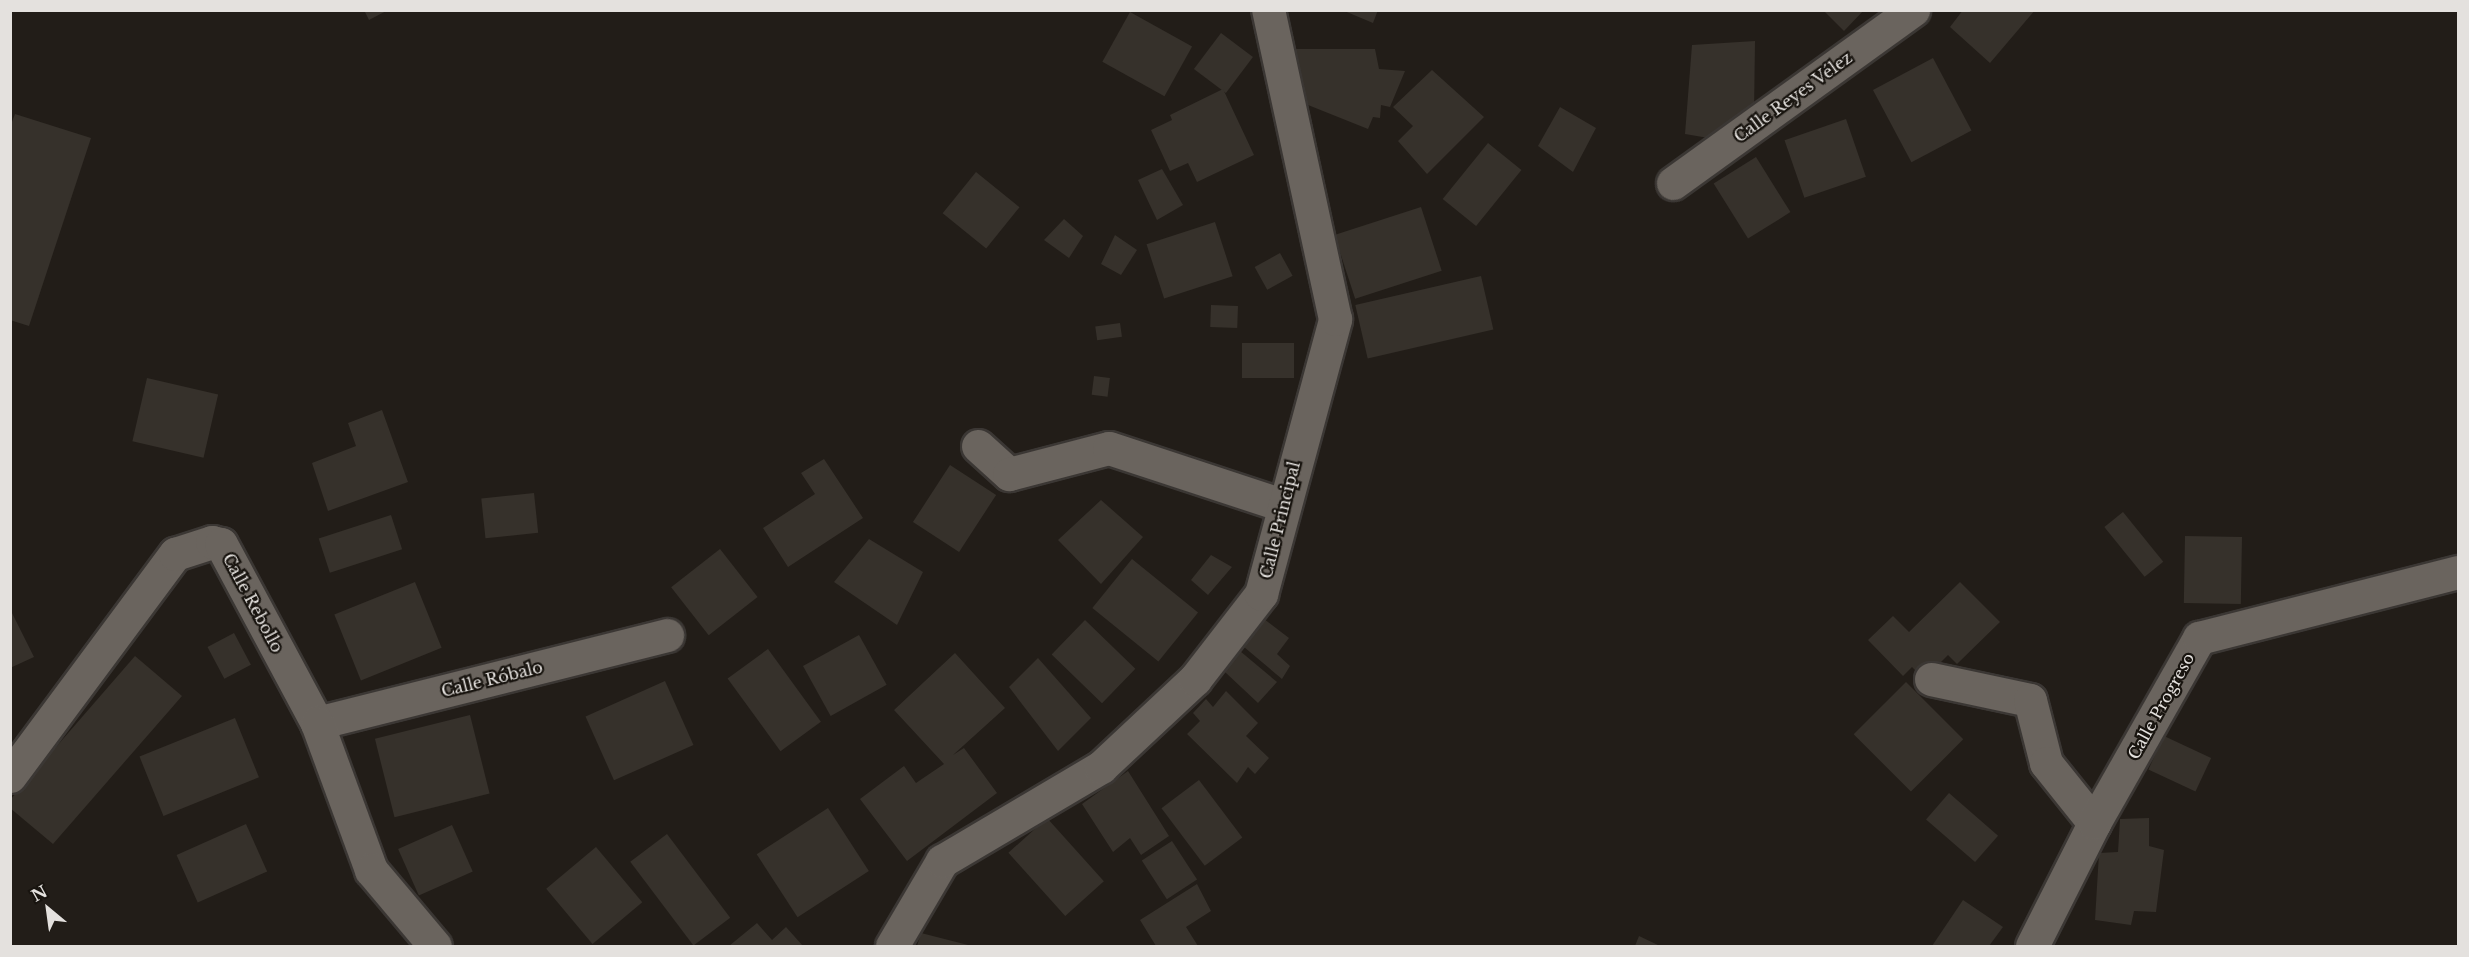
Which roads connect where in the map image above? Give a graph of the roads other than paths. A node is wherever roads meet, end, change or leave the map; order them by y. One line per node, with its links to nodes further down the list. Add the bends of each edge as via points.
1 (1268, 10): 5 (street, Calle Principal, via 1335,320)
2 (1913, 10): 3 (street, Calle Reyes Vélez)
3 (1673, 183)
4 (978, 446): 5 (street, via 1009,474 1109,448)
5 (1282, 506): 13 (street, Calle Principal, via 1261,594 1195,680 1101,767 942,861)
6 (2458, 572): 11 (street, Calle Progreso, via 2199,638)
7 (667, 635): 9 (street, Calle Róbalo)
8 (1931, 679): 11 (street, via 2030,700 2046,763)
9 (317, 723): 10 (street, Calle Rebollo, via 221,544 212,542 175,554); 12 (street, Calle Rebollo, via 371,870)
10 (10, 776)
11 (2094, 823): 14 (street, Calle Progreso)
12 (435, 946)
13 (892, 946)
14 (2032, 946)

